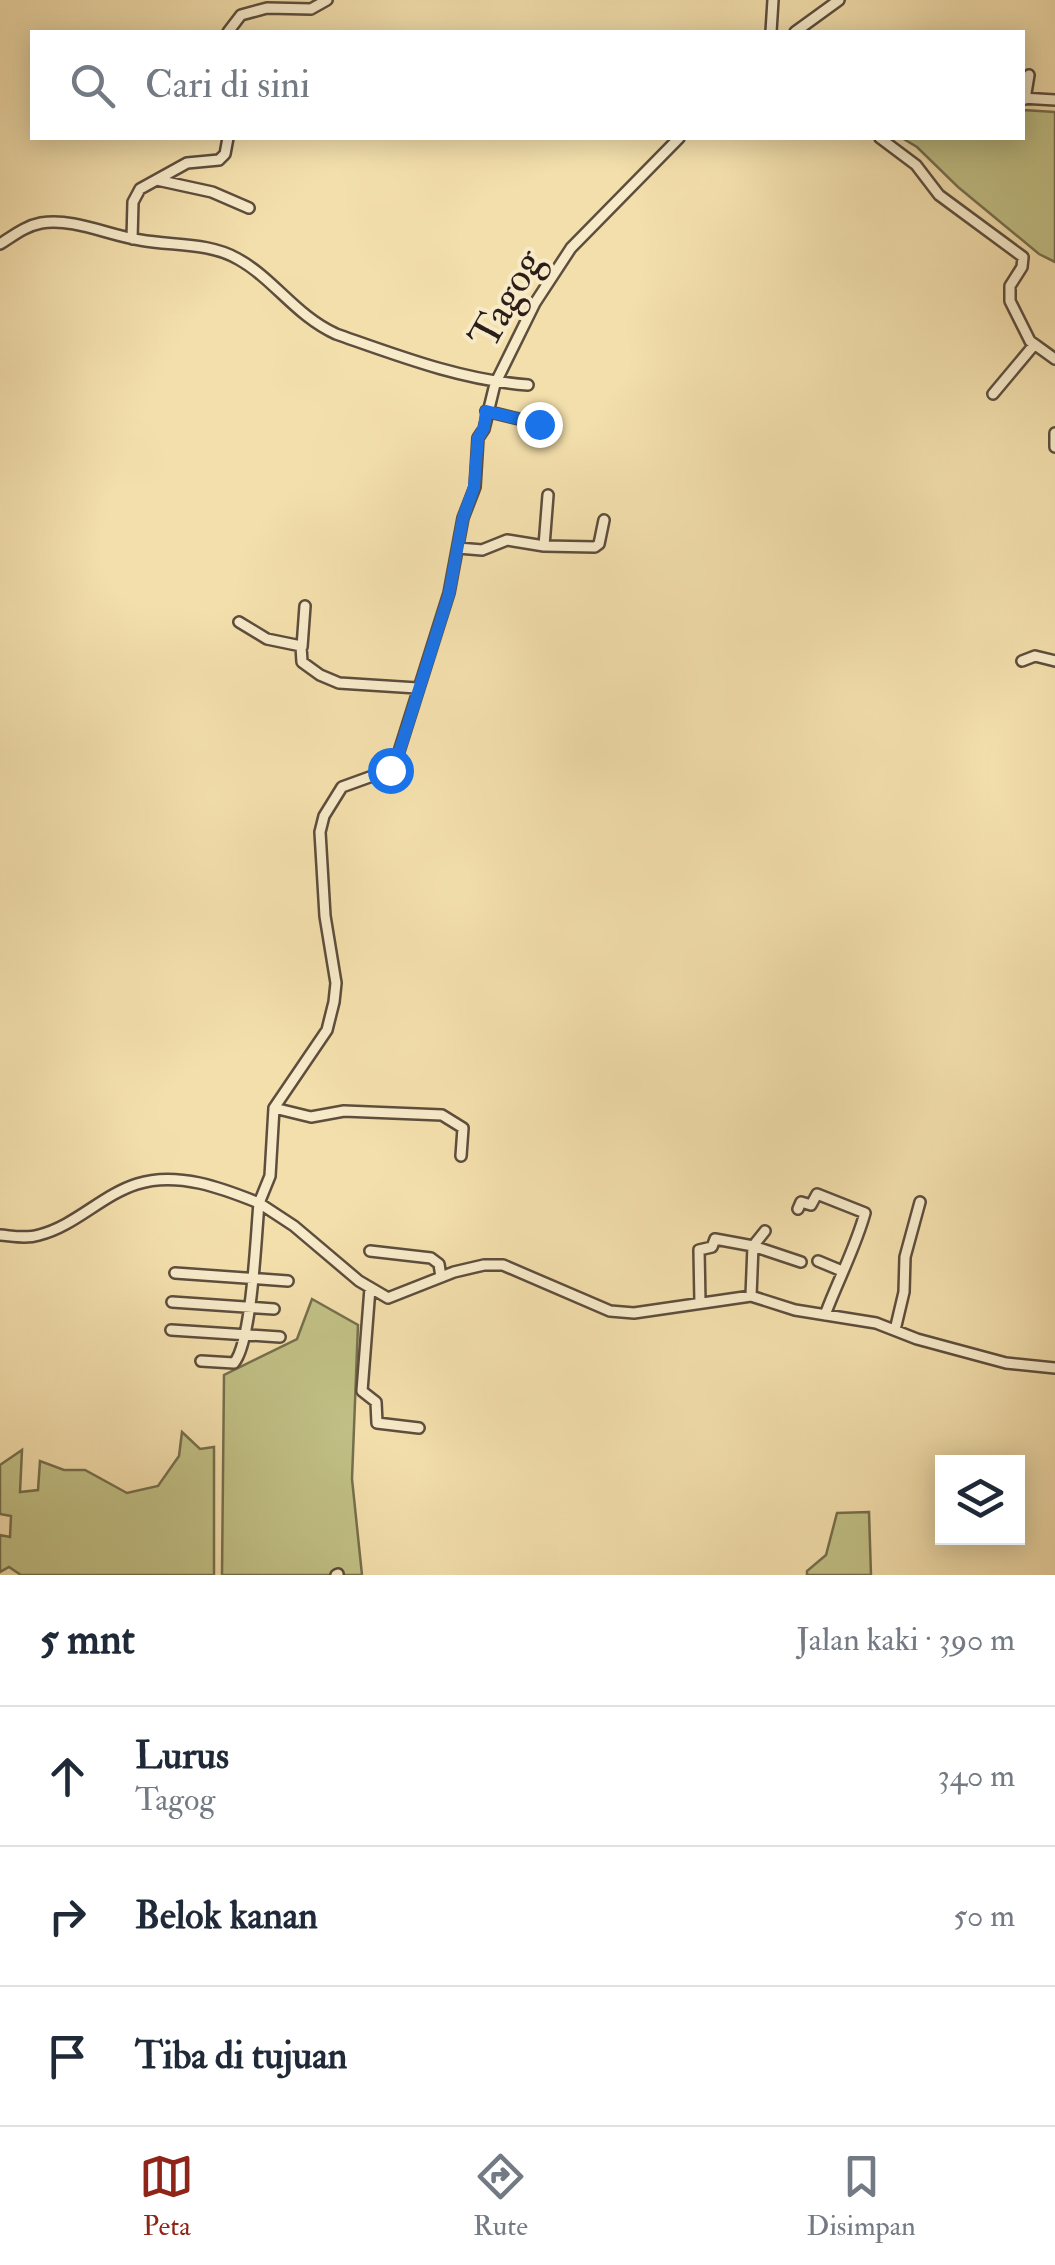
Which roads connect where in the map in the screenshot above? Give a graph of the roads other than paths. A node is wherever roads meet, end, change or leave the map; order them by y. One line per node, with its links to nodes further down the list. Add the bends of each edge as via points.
1 (327, 0): 4 (street, via 311,9 241,14)
2 (773, 0): 5 (street)
3 (839, 0): 6 (street)
4 (229, 30)
5 (772, 30)
6 (798, 30)
7 (1030, 75): 8 (street)
8 (1025, 94)
9 (1025, 98): 10 (street)
10 (1055, 100)
11 (228, 140): 14 (street, via 219,160 194,160)
12 (678, 140): 20 (street, Tagog, via 568,252 534,302)
13 (883, 140): 18 (street, via 916,165 939,196 1023,257 1009,297)
14 (154, 180): 15 (street); 16 (street, via 133,202)
15 (249, 208)
16 (132, 239): 17 (street, via 78,224 42,223); 20 (street, via 229,254 321,327)
17 (0, 244)
18 (1034, 345): 19 (street); 22 (street)
19 (1055, 360)
20 (495, 384): 21 (street); 23 (street, Tagog)
21 (528, 385)
22 (993, 394)
23 (486, 411): 24 (street); 30 (street, Tagog)
24 (539, 424)
25 (1055, 432): 26 (street)
26 (1055, 447)
27 (548, 495): 29 (street)
28 (604, 520): 29 (street, via 598,546)
29 (544, 546): 30 (street, via 503,540 482,550)
30 (458, 548): 36 (street, Tagog)
31 (305, 606): 33 (street)
32 (239, 622): 33 (street, via 268,639)
33 (302, 647): 36 (street, via 302,662 331,681)
34 (1055, 660): 35 (street)
35 (1022, 661)
36 (417, 688): 37 (street, Tagog, via 393,766 342,787 321,824 336,994 327,1030)
37 (274, 1108): 38 (street, via 311,1116 344,1110 442,1115 463,1128); 39 (street, via 270,1176)
38 (460, 1156)
39 (259, 1202): 43 (street, via 204,1184 159,1180 130,1186 45,1234); 51 (street); 53 (street)
40 (920, 1202): 61 (street)
41 (798, 1209): 48 (street, via 817,1194 865,1213)
42 (764, 1231): 44 (street)
43 (0, 1235)
44 (753, 1246): 47 (street); 54 (street); 56 (street, via 718,1238 700,1248)
45 (370, 1251): 50 (street, via 431,1258)
46 (818, 1261): 48 (street)
47 (802, 1262)
48 (842, 1271): 59 (street)
49 (175, 1273): 51 (street)
50 (441, 1277): 53 (street, via 396,1297); 56 (street, via 503,1265 610,1311)
51 (251, 1279): 52 (street); 57 (street)
52 (288, 1281)
53 (370, 1288): 66 (street, via 362,1391 376,1402 378,1423)
54 (751, 1296): 56 (street); 59 (street)
55 (172, 1302): 57 (street)
56 (700, 1303)
57 (247, 1308): 58 (street); 62 (street)
58 (274, 1309)
59 (825, 1315): 61 (street)
60 (172, 1330): 62 (street)
61 (895, 1330): 65 (street, via 1006,1363)
62 (246, 1335): 63 (street); 64 (street, via 234,1363)
63 (280, 1336)
64 (201, 1361)
65 (1055, 1368)
66 (419, 1428)

